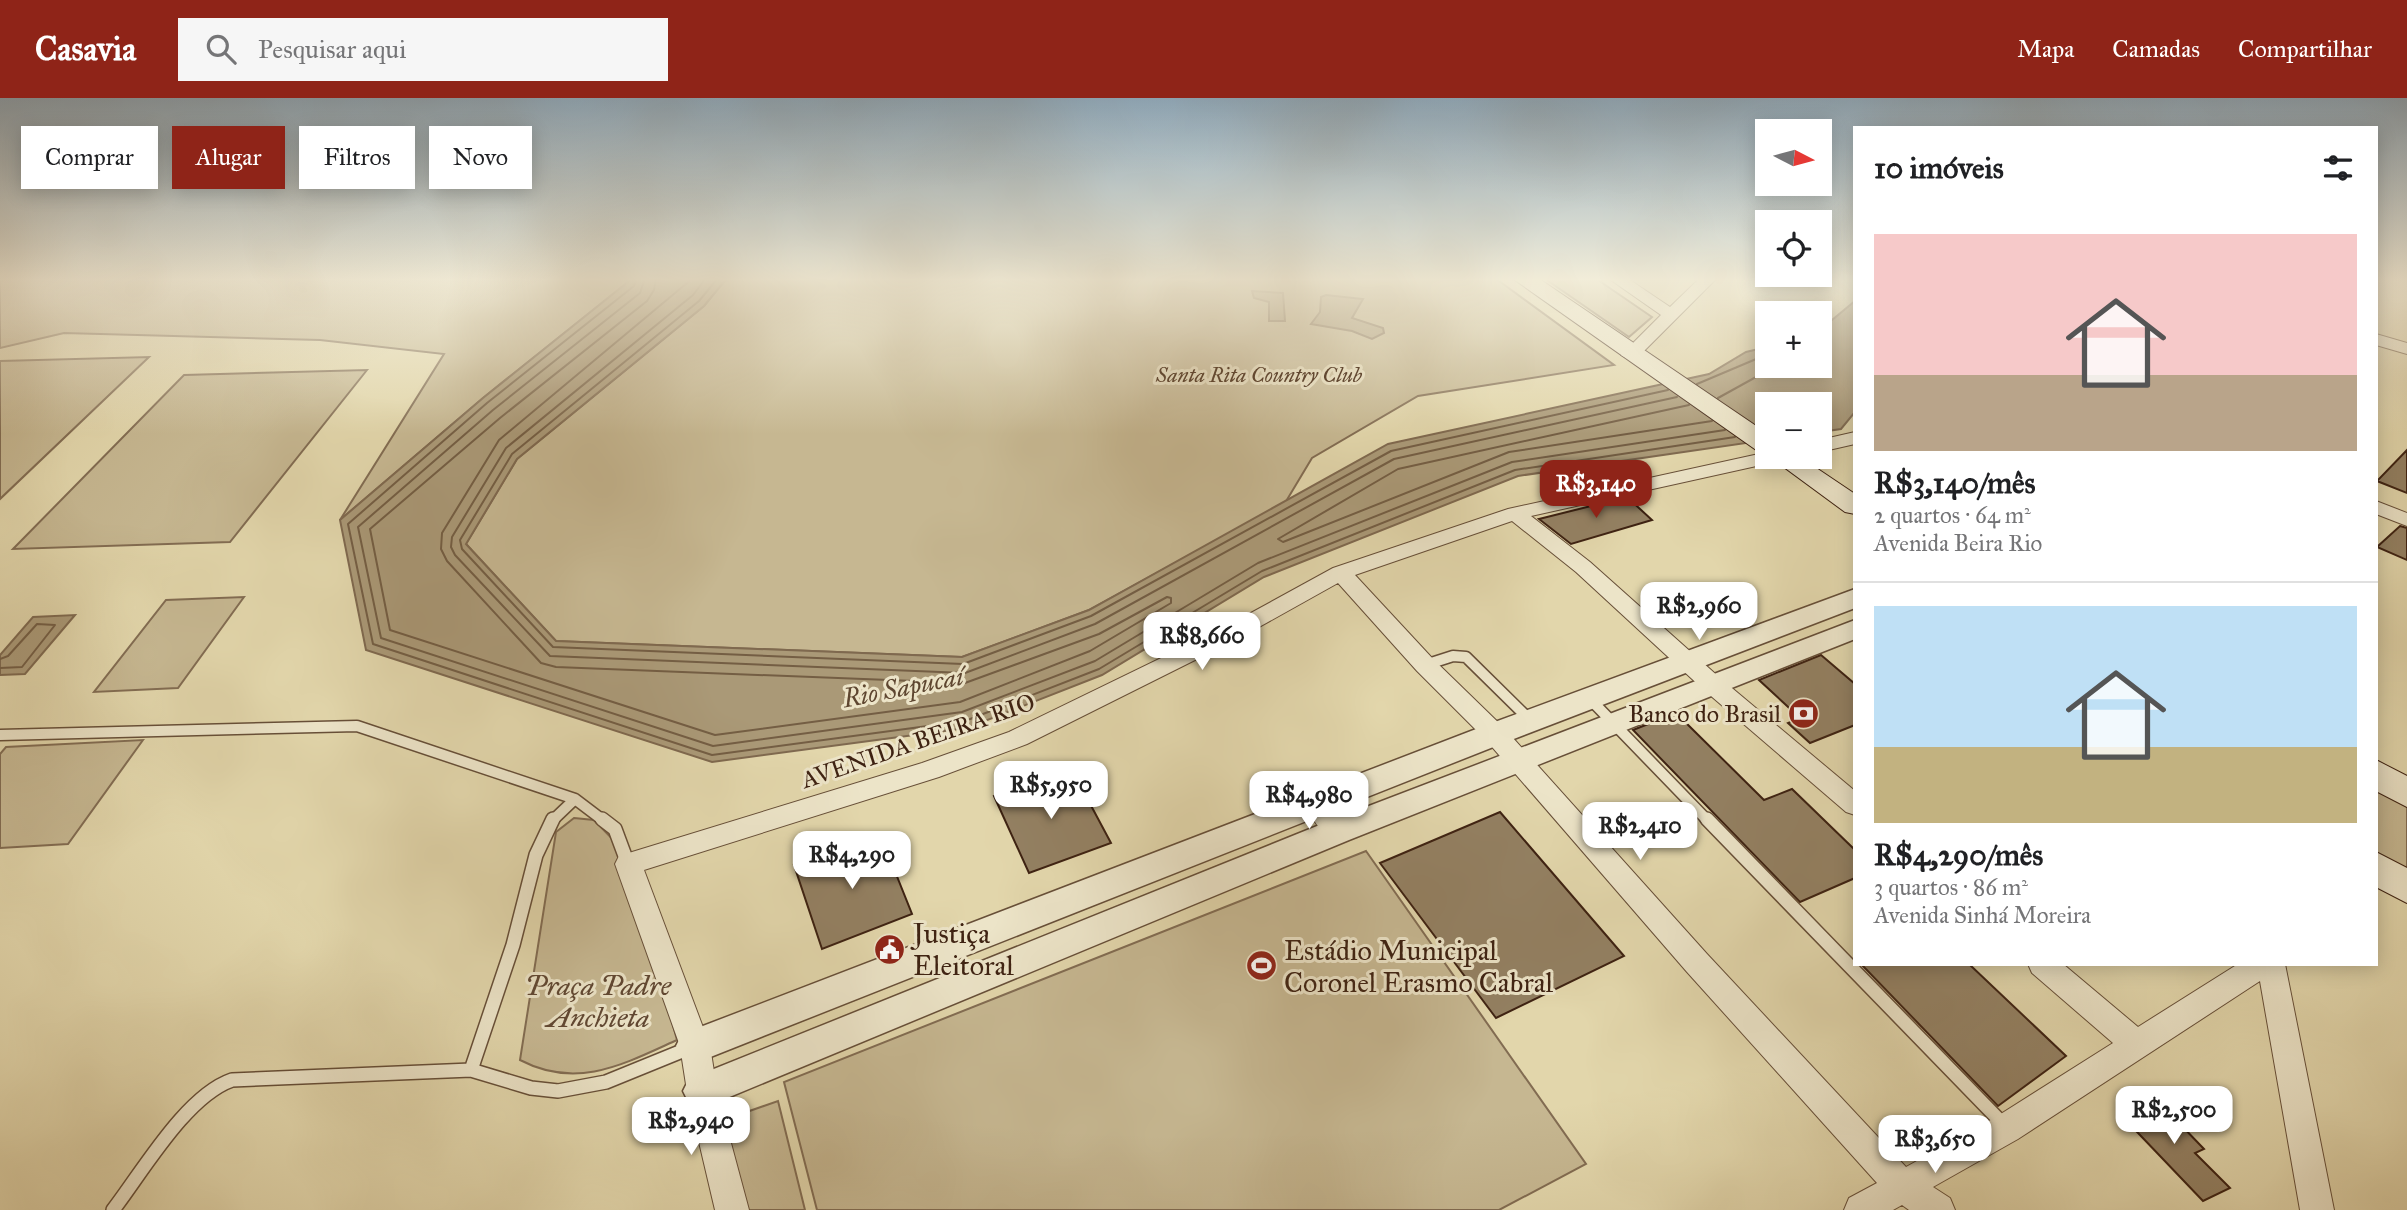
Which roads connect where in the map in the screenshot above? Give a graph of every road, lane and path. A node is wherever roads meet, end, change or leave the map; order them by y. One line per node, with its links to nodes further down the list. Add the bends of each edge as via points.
1 (1595, 330): 5 (main road)
2 (1654, 330): 5 (street)
3 (2378, 340): 4 (street)
4 (2407, 349)
5 (1630, 355): 6 (main road)
6 (1755, 437)
7 (1853, 438): 8 (street)
8 (1832, 443)
9 (1755, 460): 13 (street, AVENIDA BEIRA RIO)
10 (1801, 469): 11 (main road)
11 (1853, 505)
12 (2378, 508): 14 (street)
13 (1515, 513): 15 (street, AVENIDA BEIRA RIO); 18 (street)
14 (2407, 520)
15 (1340, 573): 19 (street); 33 (street, AVENIDA BEIRA RIO, via 1235,631 1018,738)
16 (1853, 599): 18 (street)
17 (1853, 630): 20 (street)
18 (1689, 662): 20 (street); 21 (street)
19 (1425, 665): 22 (lane, via 1466,657); 24 (street)
20 (1712, 684): 23 (street); 31 (street)
21 (1588, 698): 22 (street); 23 (lane)
22 (1531, 721): 24 (street)
23 (1614, 724): 26 (street); 41 (lane)
24 (1495, 734): 26 (street); 30 (street)
25 (0, 735): 29 (lane, via 357,726)
26 (1518, 761): 32 (street); 42 (street)
27 (2378, 774): 28 (main road)
28 (2407, 794)
29 (575, 799): 33 (lane, via 615,829); 39 (lane, via 554,817 536,855 513,945)
30 (1317, 803): 32 (street); 38 (street)
31 (1853, 803)
32 (1338, 831): 40 (street)
33 (628, 864): 38 (street)
34 (2044, 966): 37 (street)
35 (2259, 966): 37 (street)
36 (2271, 966): 47 (street)
37 (2137, 1045): 41 (street)
38 (695, 1046): 39 (lane, via 606,1082 558,1091); 40 (street)
39 (471, 1070): 43 (lane, via 226,1081 204,1092)
40 (702, 1091): 44 (street)
41 (2007, 1128): 42 (street)
42 (1901, 1185): 45 (street); 46 (street)
43 (113, 1210)
44 (732, 1210)
45 (1861, 1210)
46 (1938, 1210)
47 (2316, 1210)

